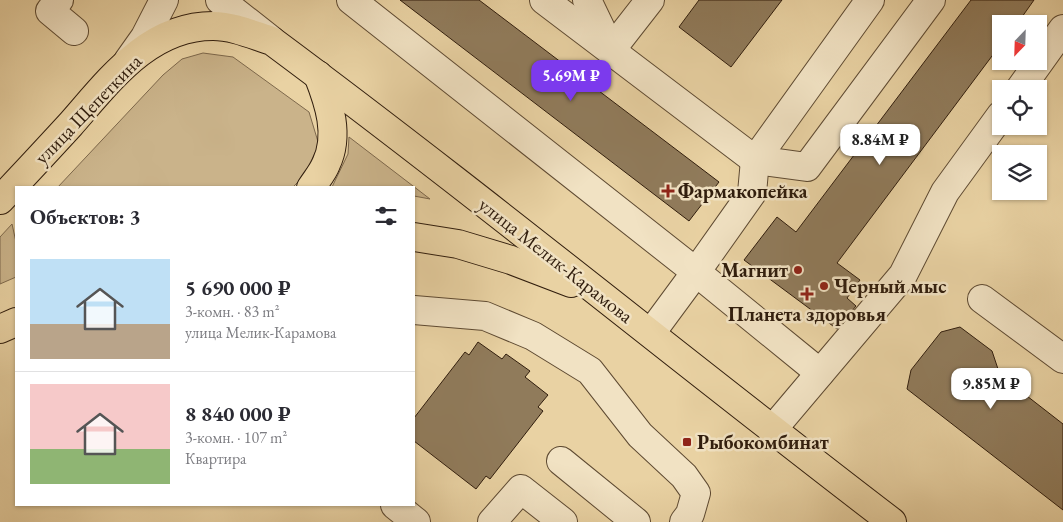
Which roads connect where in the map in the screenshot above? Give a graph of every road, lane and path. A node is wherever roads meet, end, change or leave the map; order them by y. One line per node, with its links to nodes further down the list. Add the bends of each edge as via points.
1 (59, 0): 11 (street, via 50,11)
2 (164, 0): 14 (street, via 145,37)
3 (220, 0): 12 (street, улица Мелик-Карамова)
4 (351, 0): 25 (street)
5 (544, 0): 13 (street)
6 (587, 0): 13 (street)
7 (650, 0): 13 (street)
8 (870, 0): 18 (street)
9 (931, 0): 18 (street, via 807,167)
10 (1063, 29): 16 (street)
11 (74, 31)
12 (272, 41): 14 (main road, улица Щепеткина, via 214,26 192,28 173,33 148,46); 15 (main road, улица Мелик-Карамова)
13 (611, 50): 18 (street)
14 (127, 62): 19 (main road, улица Щепеткина)
15 (318, 75): 21 (main road, via 327,99 332,145 326,164); 26 (main road, улица Мелик-Карамова)
16 (1026, 80)
17 (992, 127): 33 (street, via 945,192 903,275)
18 (754, 160): 25 (street, via 752,193)
19 (31, 176): 20 (main road, улица Щепеткина)
20 (18, 186)
21 (312, 186)
22 (15, 188): 23 (main road, улица Щепеткина)
23 (0, 200)
24 (415, 237): 26 (main road, via 458,244 511,260)
25 (696, 272): 31 (street); 33 (street)
26 (596, 292): 31 (main road, улица Мелик-Карамова)
27 (982, 299): 32 (street)
28 (415, 310): 41 (street, via 485,316 533,336 590,371 640,435 684,476 696,493)
29 (15, 322): 30 (main road)
30 (0, 329)
31 (651, 333): 34 (main road, улица Мелик-Карамова)
32 (1063, 359)
33 (820, 373): 34 (street)
34 (772, 430): 42 (main road, улица Мелик-Карамова)
35 (561, 461): 40 (street)
36 (396, 506): 37 (street)
37 (416, 522)
38 (492, 522): 39 (street, via 521,489)
39 (563, 522)
40 (636, 522)
41 (684, 522)
42 (892, 522)

